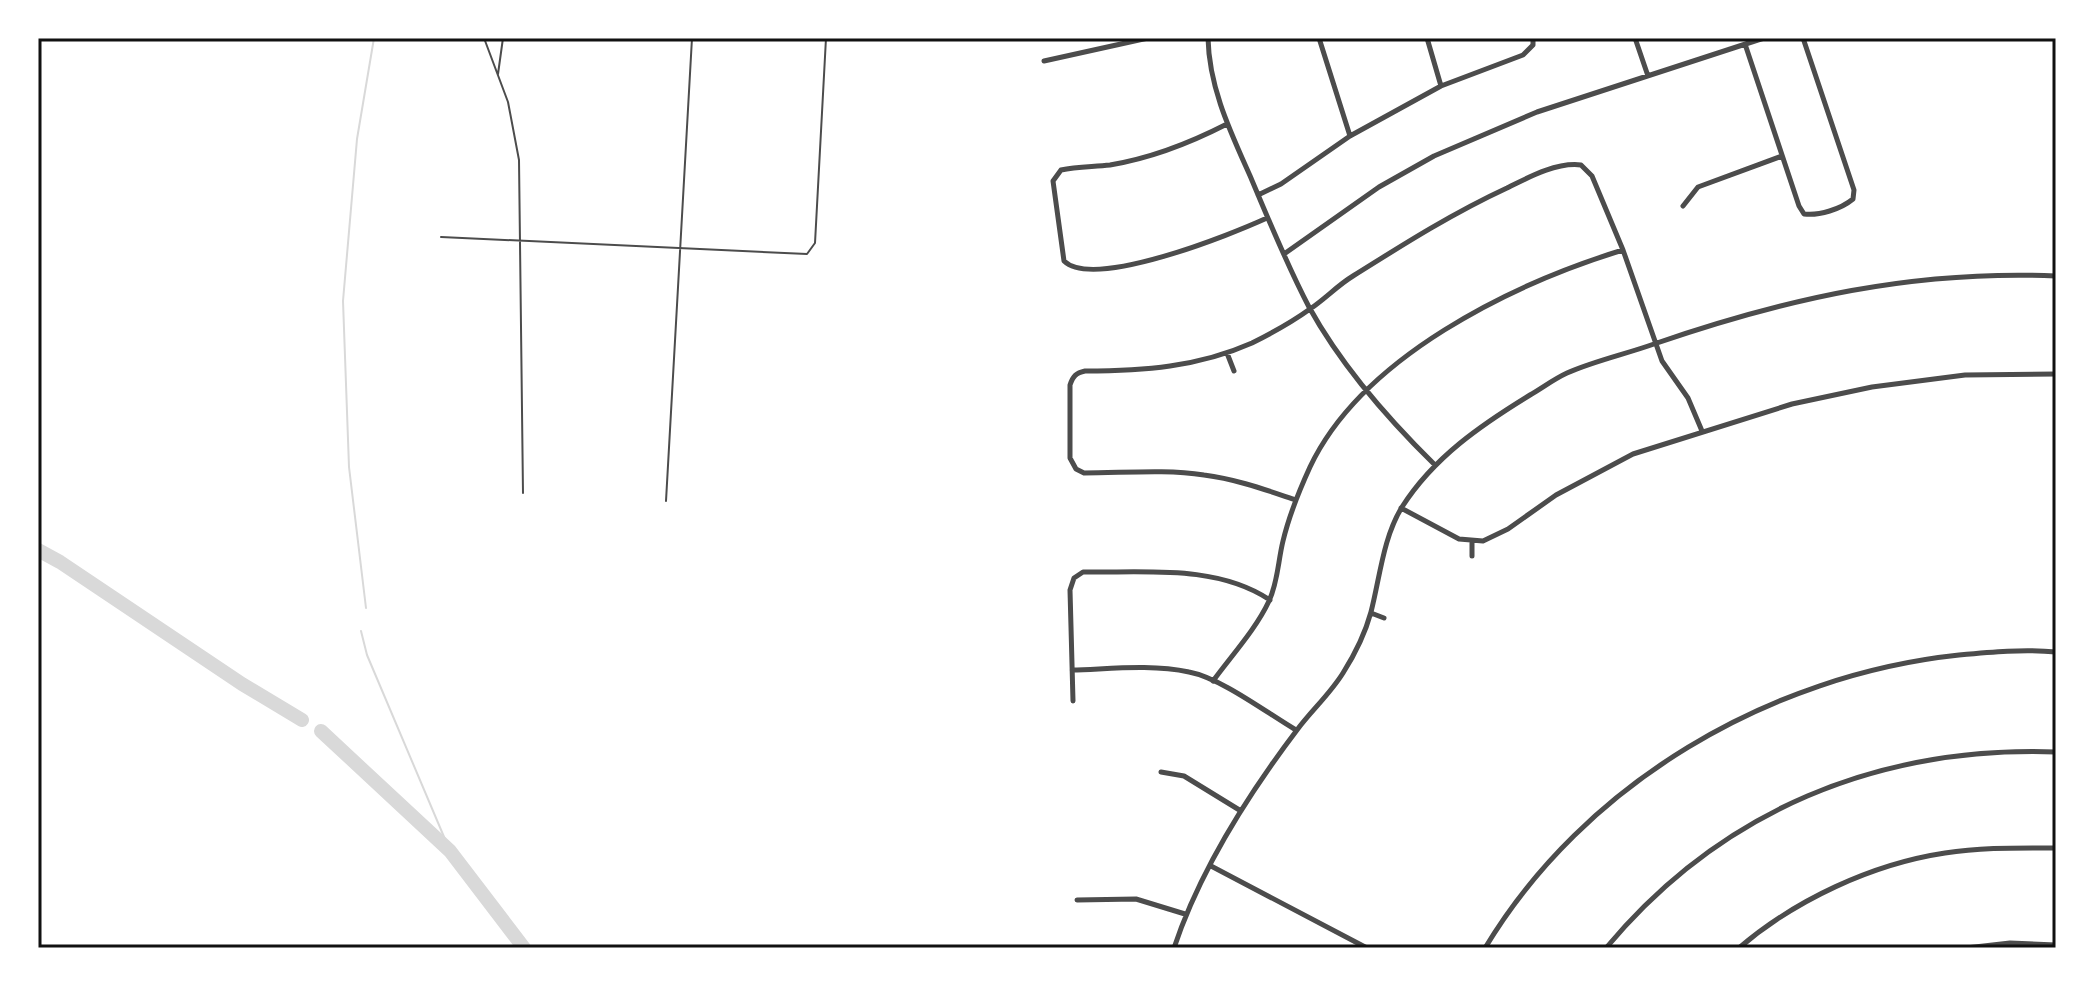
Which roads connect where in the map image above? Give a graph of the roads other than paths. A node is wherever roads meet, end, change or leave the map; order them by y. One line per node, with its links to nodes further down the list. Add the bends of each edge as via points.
1 (484, 38): 15 (lane)
2 (503, 38): 15 (lane)
3 (692, 38): 26 (lane)
4 (826, 38): 26 (lane, via 815,243 807,254)
5 (1148, 38): 14 (street)
6 (1208, 38): 18 (street)
7 (1319, 38): 19 (street)
8 (1427, 38): 17 (street)
9 (1635, 38): 16 (street)
10 (1764, 38): 13 (street)
11 (1803, 38): 20 (street, via 1853,199 1804,214)
12 (1533, 41): 17 (street, via 1523,55)
13 (1745, 44): 16 (street); 20 (street)
14 (1044, 61)
15 (498, 75): 25 (lane, via 519,160)
16 (1648, 76): 28 (street, via 1537,112 1434,156 1379,187)
17 (1441, 86): 19 (street)
18 (1227, 124): 21 (street); 23 (street, via 1145,157 1056,174 1064,261 1081,270 1109,268 1174,254)
19 (1350, 136): 21 (street)
20 (1782, 156): 22 (street, via 1698,187)
21 (1258, 195): 23 (street)
22 (1683, 206)
23 (1267, 218): 28 (street)
24 (441, 237): 25 (lane)
25 (519, 239): 26 (lane); 38 (lane)
26 (681, 248): 40 (lane)
27 (1623, 250): 30 (street, via 1592,176 1570,163 1529,177 1424,230); 31 (street); 35 (street, via 1575,265 1477,312 1434,337)
28 (1284, 254): 30 (street)
29 (2056, 276): 31 (street, via 1973,275 1891,283 1731,317)
30 (1310, 309): 32 (street); 35 (street)
31 (1654, 344): 36 (street); 37 (street, via 1567,373 1466,436)
32 (1227, 353): 33 (street); 39 (street, via 1140,371 1085,371 1073,378 1070,458 1084,473 1203,474)
33 (1234, 371)
34 (2056, 374): 36 (street, via 1965,375 1872,387)
35 (1368, 389): 37 (street); 39 (street, via 1336,425)
36 (1702, 431): 42 (street, via 1633,454 1491,538)
37 (1435, 465): 41 (street)
38 (523, 493)
39 (1296, 500): 44 (street)
40 (666, 501)
41 (1401, 508): 42 (street); 45 (street)
42 (1472, 542): 43 (street)
43 (1472, 556)
44 (1270, 600): 48 (street, via 1193,573 1083,572 1070,590); 49 (street)
45 (1371, 613): 46 (street); 51 (street, via 1338,680)
46 (1384, 618)
47 (2056, 652): 62 (street, via 1926,659 1864,672 1763,707 1681,751 1588,822 1540,872)
48 (1072, 670): 49 (street, via 1167,669); 50 (street)
49 (1213, 681): 51 (street)
50 (1073, 701)
51 (1296, 730): 54 (street)
52 (2056, 752): 63 (street, via 1961,754 1882,769 1798,799 1730,836 1666,884)
53 (1161, 772): 54 (street, via 1184,776)
54 (1241, 811): 56 (street)
55 (2056, 848): 64 (street, via 1942,853 1883,869 1791,911)
56 (1211, 866): 58 (street); 61 (street)
57 (1077, 900): 58 (street, via 1136,899)
58 (1185, 914): 60 (street)
59 (2056, 945): 65 (street)
60 (1174, 948)
61 (1367, 948)
62 (1485, 948)
63 (1606, 948)
64 (1739, 948)
65 (1966, 948)

